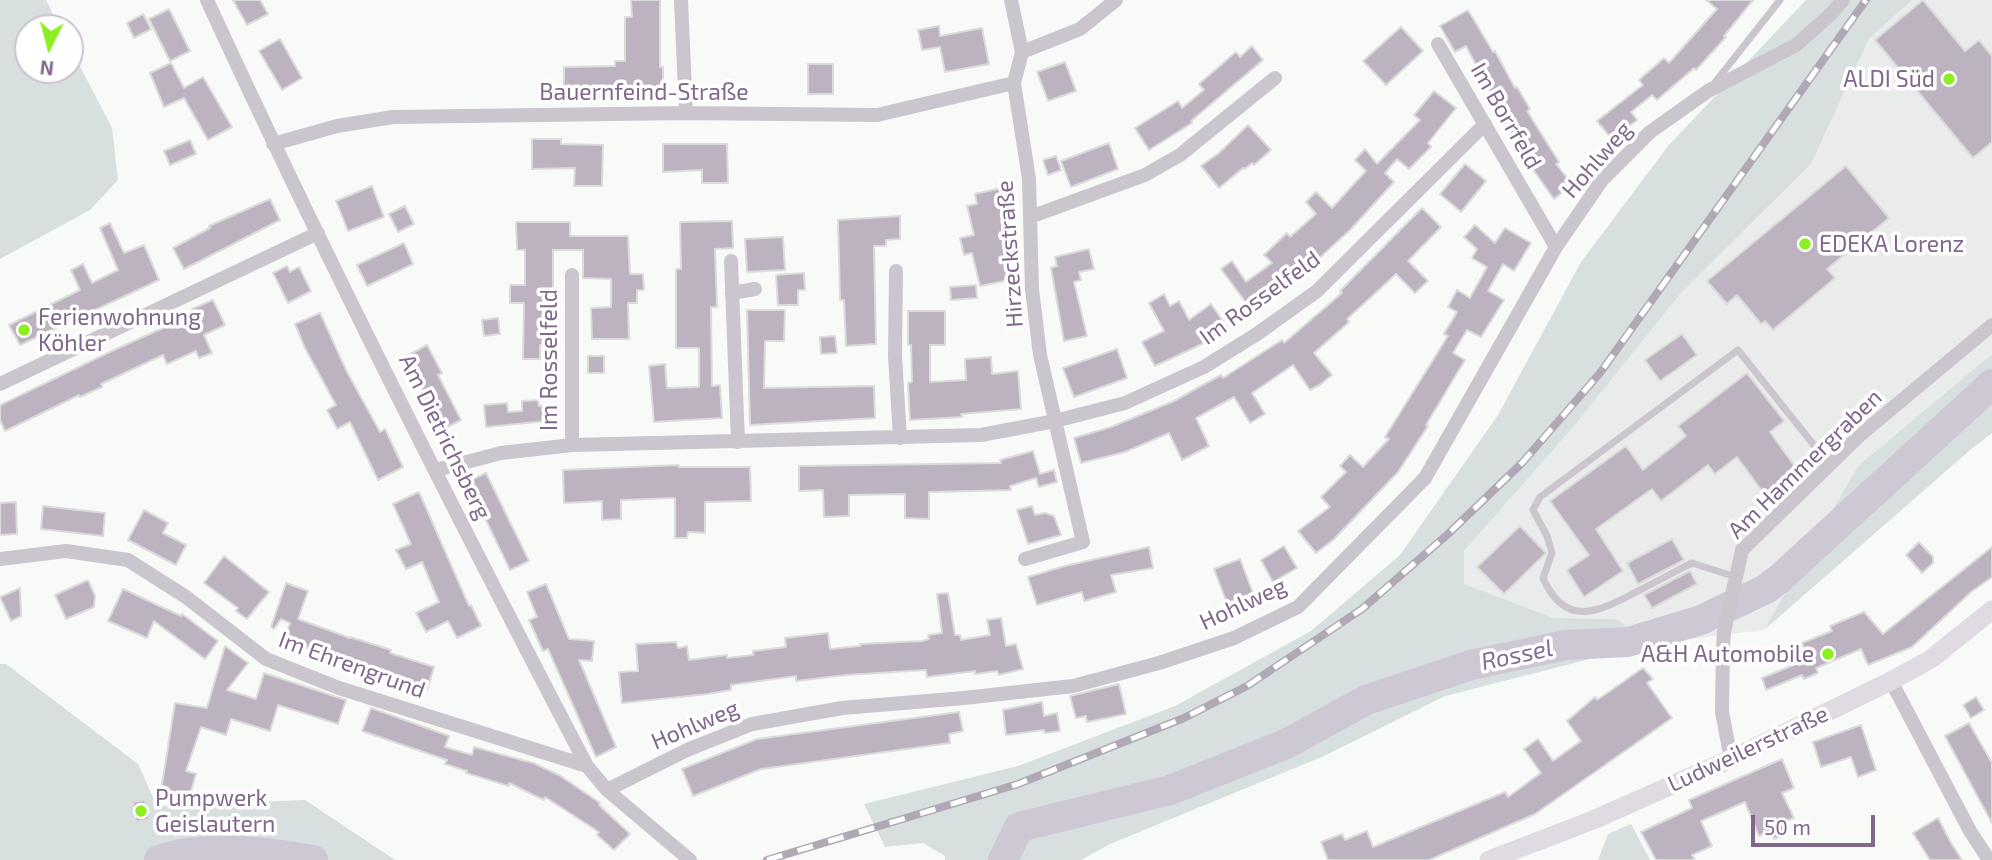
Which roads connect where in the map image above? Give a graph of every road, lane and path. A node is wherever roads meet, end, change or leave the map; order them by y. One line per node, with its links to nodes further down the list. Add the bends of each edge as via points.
1 (206, 0): 14 (street, Am Dietrichsberg)
2 (681, 0): 12 (street)
3 (1011, 0): 8 (street)
4 (1116, 0): 8 (street, via 1080,29)
5 (1780, 0): 11 (lane)
6 (1843, 0): 11 (street, Hohlweg, via 1796,45)
7 (1438, 44): 13 (street, Im Borrfeld)
8 (1022, 52): 10 (street)
9 (1275, 78): 15 (street, via 1157,169)
10 (1014, 83): 12 (street, Bauernfeind-Straße, via 877,115); 15 (street, Hirzeckstraße, via 1029,179)
11 (1709, 91): 17 (street, Hohlweg, via 1650,132 1602,180)
12 (685, 113): 14 (street, Bauernfeind-Straße, via 393,117 337,126)
13 (1485, 124): 17 (street, Im Borrfeld); 25 (street, Im Rosselfeld, via 1317,291 1257,334 1204,367 1125,403)
14 (273, 144): 16 (street, Am Dietrichsberg)
15 (1030, 217): 25 (street, Hirzeckstraße, via 1040,355)
16 (318, 233): 24 (street); 30 (street, Am Dietrichsberg)
17 (1556, 247): 38 (street, Hohlweg, via 1425,478 1298,607 1234,638 1073,686 842,708 752,724)
18 (731, 261): 22 (street)
19 (896, 271): 26 (street)
20 (572, 275): 28 (street, Im Rosselfeld)
21 (755, 289): 22 (street)
22 (732, 293): 27 (street)
23 (1992, 325): 29 (street, Am Hammergraben)
24 (0, 384)
25 (1055, 421): 26 (street, Im Rosselfeld, via 981,435); 32 (street, via 1083,542)
26 (900, 438): 27 (street, Im Rosselfeld)
27 (738, 442): 28 (street, Im Rosselfeld)
28 (572, 445): 30 (street, Im Rosselfeld, via 501,453)
29 (1830, 465): 33 (street, Am Hammergraben, via 1742,550); 33 (lane, via 1738,350 1540,497 1533,510 1552,553 1543,578 1564,607 1602,611 1692,563)
30 (436, 470): 37 (street, Am Dietrichsberg)
31 (0, 559): 37 (street, Im Ehrengrund, via 66,551 128,561 186,597 266,659 339,688)
32 (1026, 559)
33 (1735, 583): 36 (street, Am Hammergraben, via 1724,632 1722,712)
34 (1992, 610): 35 (main road, Ludweilerstraße, via 1931,659)
35 (1891, 681): 36 (main road, Ludweilerstraße); 41 (street)
36 (1731, 759): 40 (main road, Ludweilerstraße)
37 (587, 766): 38 (street, Am Dietrichsberg)
38 (607, 790): 39 (street, Am Dietrichsberg)
39 (690, 860)
40 (1489, 860)
41 (1989, 860)

